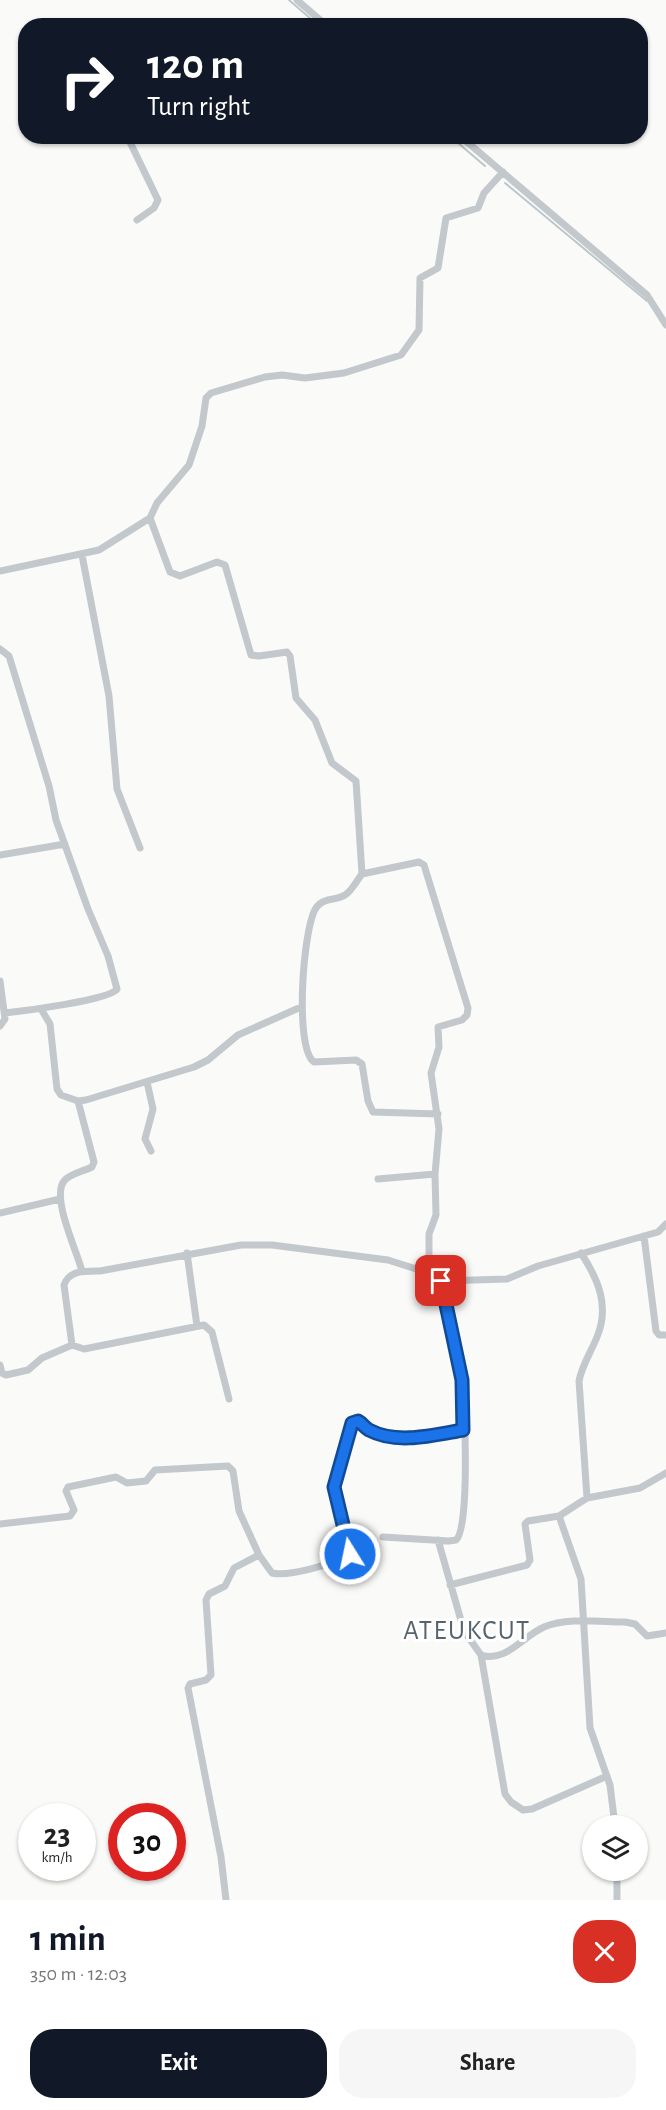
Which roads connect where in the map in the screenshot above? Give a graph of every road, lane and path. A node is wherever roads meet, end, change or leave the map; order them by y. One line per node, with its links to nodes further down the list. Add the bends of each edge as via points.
1 (297, 0): 2 (street)
2 (318, 18)
3 (131, 144): 6 (street, via 158,200 154,208)
4 (470, 144): 5 (street)
5 (503, 172): 7 (street, via 647,296); 8 (street, via 484,192 478,208 446,218 440,264 420,278 419,330 405,351 387,361 344,373 305,378 265,377 211,393 206,399 189,465 157,503)
6 (137, 220)
7 (666, 325)
8 (150, 518): 9 (street, via 109,545); 15 (street, via 174,575 217,562 225,565 251,655 287,652 290,656 296,698 315,720 332,763 356,781)
9 (82, 555): 10 (street); 13 (street, via 109,696 117,789)
10 (0, 571)
11 (0, 649): 12 (street, via 9,656 24,699)
12 (65, 844): 14 (street); 18 (street, via 117,988 111,994)
13 (140, 848)
14 (0, 855)
15 (363, 874): 17 (street, via 348,893 316,907); 23 (street, via 423,863 465,995 467,1015 438,1027 439,1047 431,1083)
16 (0, 981): 19 (street)
17 (301, 1007): 21 (street, via 238,1035 194,1067); 23 (street, via 310,1060 356,1060 362,1064 372,1112)
18 (41, 1009): 19 (street); 22 (street, via 50,1024 57,1089 61,1095)
19 (4, 1013): 20 (street)
20 (0, 1026)
21 (147, 1082): 22 (street); 24 (street, via 153,1109 145,1139)
22 (78, 1101): 27 (street, via 94,1162 93,1167 63,1182)
23 (438, 1114): 25 (street)
24 (151, 1151)
25 (435, 1174): 26 (street); 34 (street, via 436,1215 429,1234)
26 (378, 1179)
27 (60, 1199): 28 (street); 33 (street)
28 (0, 1213)
29 (665, 1226): 30 (street)
30 (644, 1236): 32 (street); 37 (street, via 656,1331)
31 (187, 1253): 33 (street, via 100,1271); 34 (street, via 272,1245 388,1260); 36 (street)
32 (581, 1253): 35 (street, via 507,1279); 43 (street, via 597,1277 603,1300 598,1335 579,1381)
33 (82, 1270): 38 (street, via 68,1277 64,1286)
34 (429, 1273): 35 (street, via 429,1279)
35 (441, 1281): 41 (street, via 462,1380)
36 (197, 1326): 38 (street, via 84,1349); 40 (street, via 204,1325 212,1332)
37 (666, 1335)
38 (72, 1345): 39 (street, via 42,1358 28,1370 6,1375)
39 (0, 1365)
40 (229, 1399)
41 (463, 1430): 47 (street, via 466,1496 461,1535 456,1540); 48 (street, via 411,1437 376,1432 358,1421 352,1423 334,1487 349,1555 281,1575 272,1573)
42 (666, 1473): 43 (street, via 640,1488)
43 (586, 1498): 44 (street)
44 (559, 1516): 49 (street, via 525,1524 530,1560 527,1565); 50 (street, via 581,1579)
45 (0, 1524): 48 (street, via 70,1516 74,1510 68,1487 116,1477 126,1483 146,1481 155,1470 228,1466 233,1471 240,1517)
46 (383, 1537): 47 (street)
47 (438, 1540): 49 (street)
48 (259, 1555): 56 (street, via 234,1568 225,1586 209,1594 206,1600 211,1675 188,1688)
49 (450, 1585): 52 (street, via 464,1631)
50 (586, 1622): 51 (street, via 635,1624 647,1636); 52 (street, via 544,1627 501,1654); 53 (street, via 590,1728)
51 (666, 1633)
52 (481, 1655): 53 (street, via 501,1780 511,1802 523,1810 532,1809)
53 (607, 1776): 54 (street)
54 (613, 1815)
55 (617, 1881): 57 (street)
56 (226, 1900)
57 (618, 1900)

